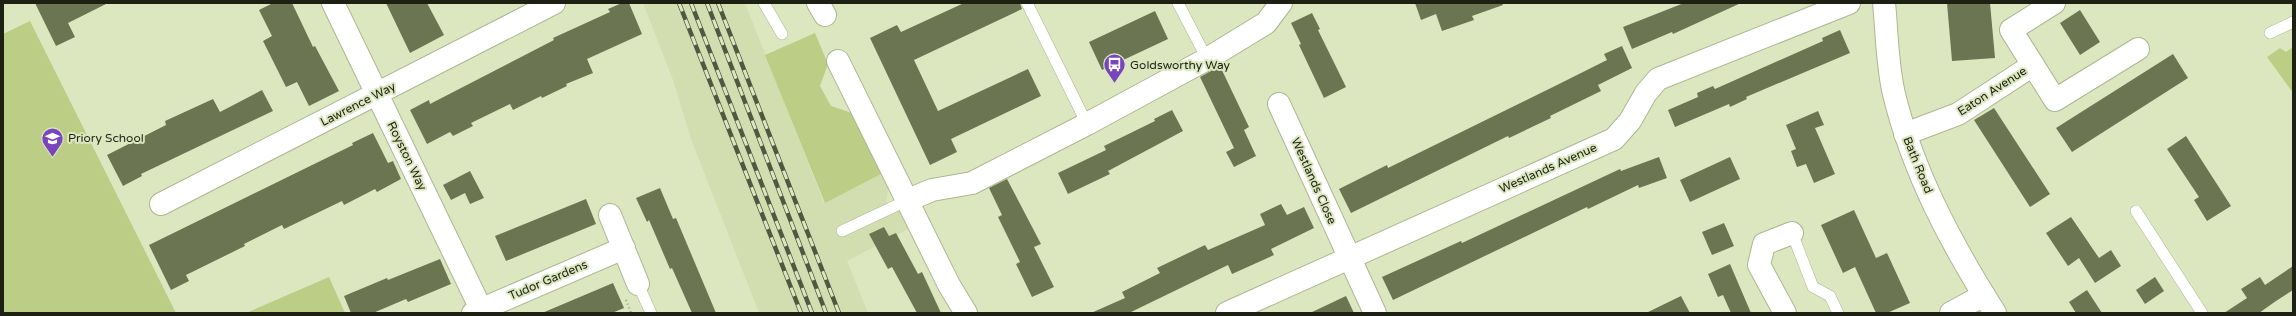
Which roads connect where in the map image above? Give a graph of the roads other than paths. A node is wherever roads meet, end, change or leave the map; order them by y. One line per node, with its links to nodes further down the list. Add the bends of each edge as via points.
1 (333, 3): 17 (street, Royston Way)
2 (554, 3): 17 (street, Lawrence Way)
3 (764, 3): 12 (lane)
4 (1027, 3): 19 (lane)
5 (1178, 3): 14 (lane)
6 (1281, 3): 14 (street, via 1266,23)
7 (1850, 3): 28 (street, Westlands Avenue, via 1658,79 1646,93 1630,121 1614,139)
8 (1884, 3): 20 (street, Bath Road, via 1893,92)
9 (2054, 3): 16 (street, Eaton Avenue, via 2011,30)
10 (2293, 22): 11 (lane)
11 (2270, 33)
12 (782, 34)
13 (2138, 49): 16 (street, Eaton Avenue, via 2055,100)
14 (1207, 59): 19 (street)
15 (838, 61): 21 (street, via 843,89)
16 (2033, 65): 20 (street, Eaton Avenue, via 1958,114)
17 (377, 95): 22 (street, Lawrence Way); 31 (street, Royston Way)
18 (1279, 104): 28 (street, Westlands Close)
19 (1087, 124): 21 (street, via 972,183 932,190)
20 (1906, 134): 30 (street, Bath Road, via 1939,218)
21 (908, 200): 25 (lane); 33 (street, via 949,285)
22 (161, 204)
23 (2136, 210): 40 (lane)
24 (610, 215): 27 (street)
25 (842, 231)
26 (1792, 233): 36 (street, via 1764,244 1760,265); 37 (lane, via 1814,287 1830,296)
27 (624, 248): 29 (street); 31 (street, Tudor Gardens)
28 (1348, 257): 34 (street, Westlands Avenue); 35 (street, Westlands Close)
29 (638, 284): 32 (lane)
30 (1984, 295): 38 (street); 39 (street, Bath Road)
31 (477, 311)
32 (651, 313)
33 (966, 313)
34 (1227, 313)
35 (1374, 313)
36 (1785, 313)
37 (1838, 313)
38 (1951, 313)
39 (1995, 313)
40 (2202, 313)

